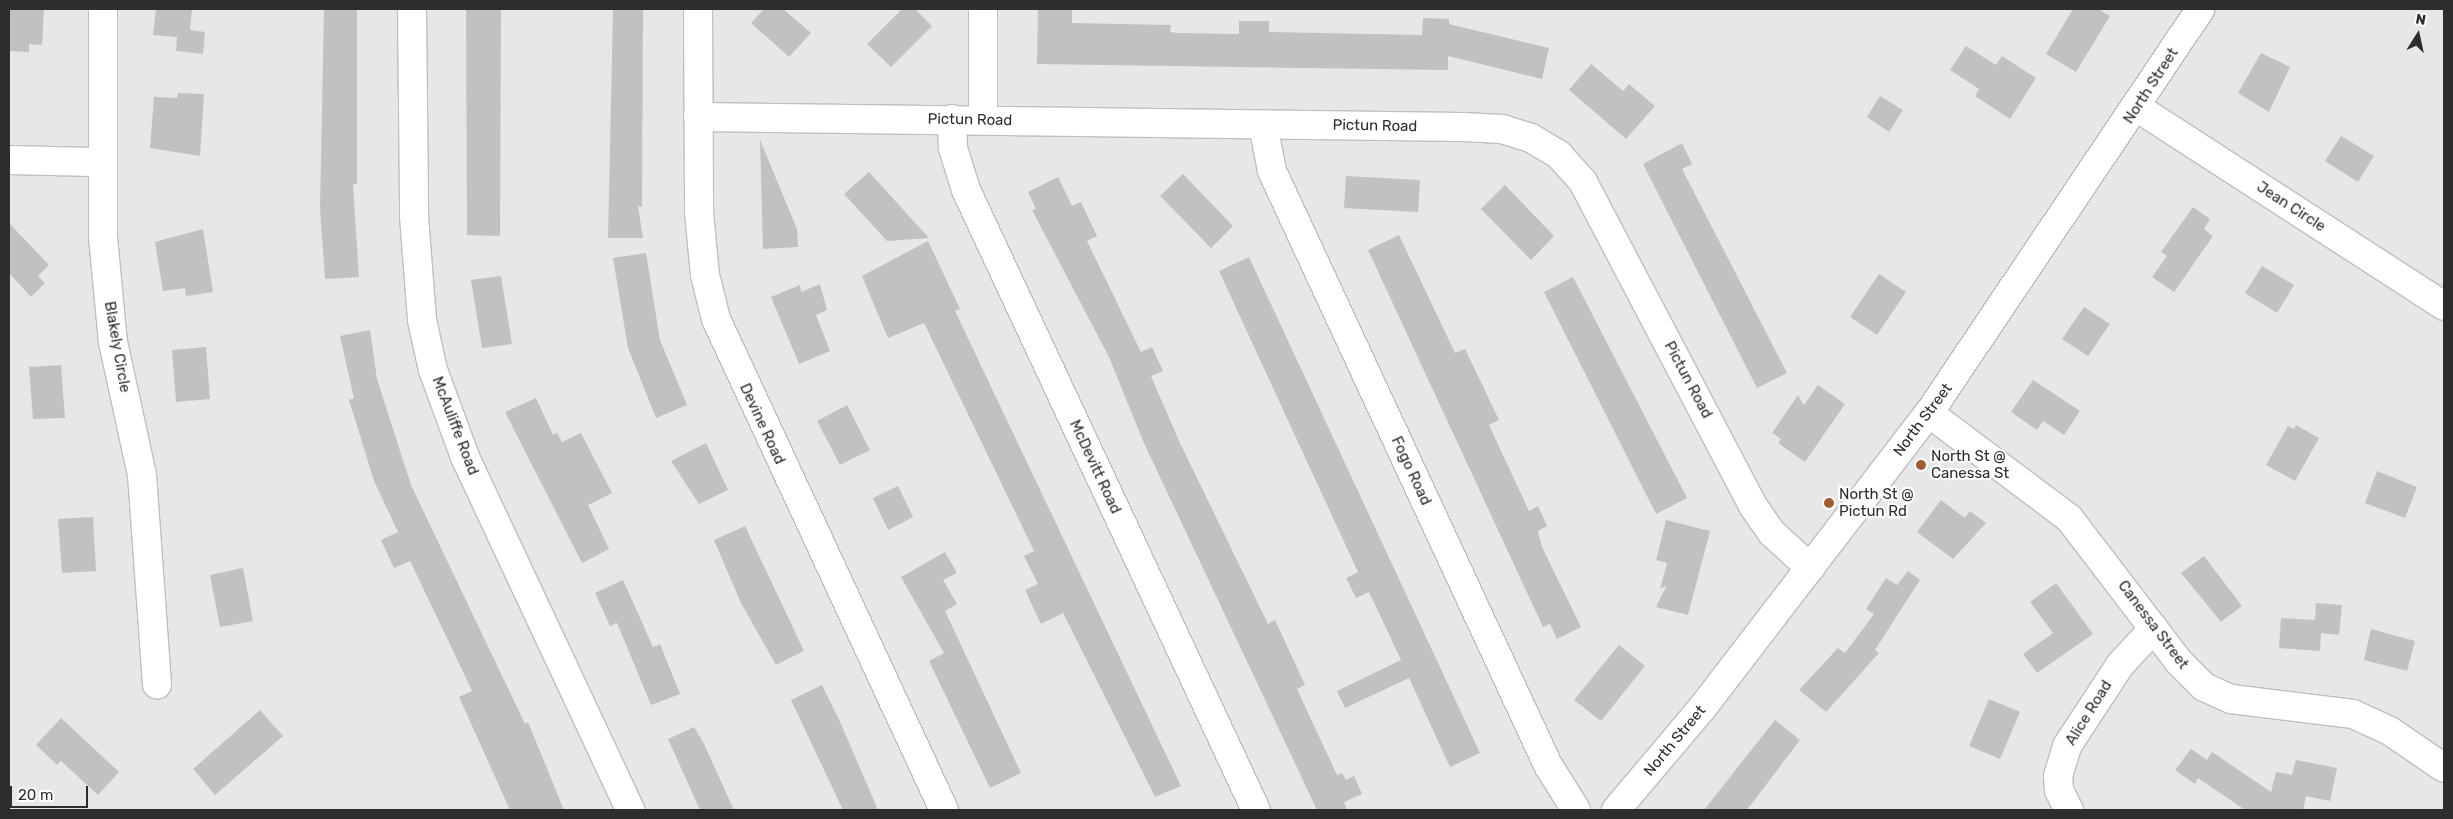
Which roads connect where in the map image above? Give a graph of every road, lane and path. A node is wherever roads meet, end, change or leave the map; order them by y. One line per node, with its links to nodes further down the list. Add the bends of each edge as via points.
1 (104, 9): 12 (street, Blakely Circle)
2 (412, 9): 20 (street, McAuliffe Road, via 414,216 422,320 433,370 465,457)
3 (698, 9): 7 (street, Devine Road)
4 (983, 9): 9 (street)
5 (2200, 9): 6 (street, North Street)
6 (2138, 108): 13 (street, Jean Circle); 14 (street, North Street)
7 (698, 117): 8 (street, Pictun Road); 21 (street, Devine Road, via 702,253 723,339)
8 (952, 119): 9 (street, Pictun Road); 22 (street, McDevitt Road, via 953,148 966,190)
9 (983, 120): 10 (street, Pictun Road)
10 (1263, 125): 15 (street, Pictun Road, via 1502,129 1531,138 1559,155 1592,198 1753,506 1778,538); 23 (street, Fogo Road, via 1272,171 1548,766)
11 (9, 160): 12 (street)
12 (100, 162): 17 (street, Blakely Circle, via 110,324 142,475)
13 (2444, 306)
14 (1930, 413): 15 (street, North Street); 16 (street, Canessa Street, via 2069,518)
15 (1810, 568): 19 (street, North Street)
16 (2154, 628): 18 (street, Canessa Street, via 2190,675 2217,694 2353,714 2390,731); 24 (street, Alice Road, via 2120,665 2067,746 2058,776 2059,790)
17 (158, 684)
18 (2444, 768)
19 (1624, 808)
20 (630, 810)
21 (944, 810)
22 (1256, 810)
23 (1576, 810)
24 (2069, 810)

